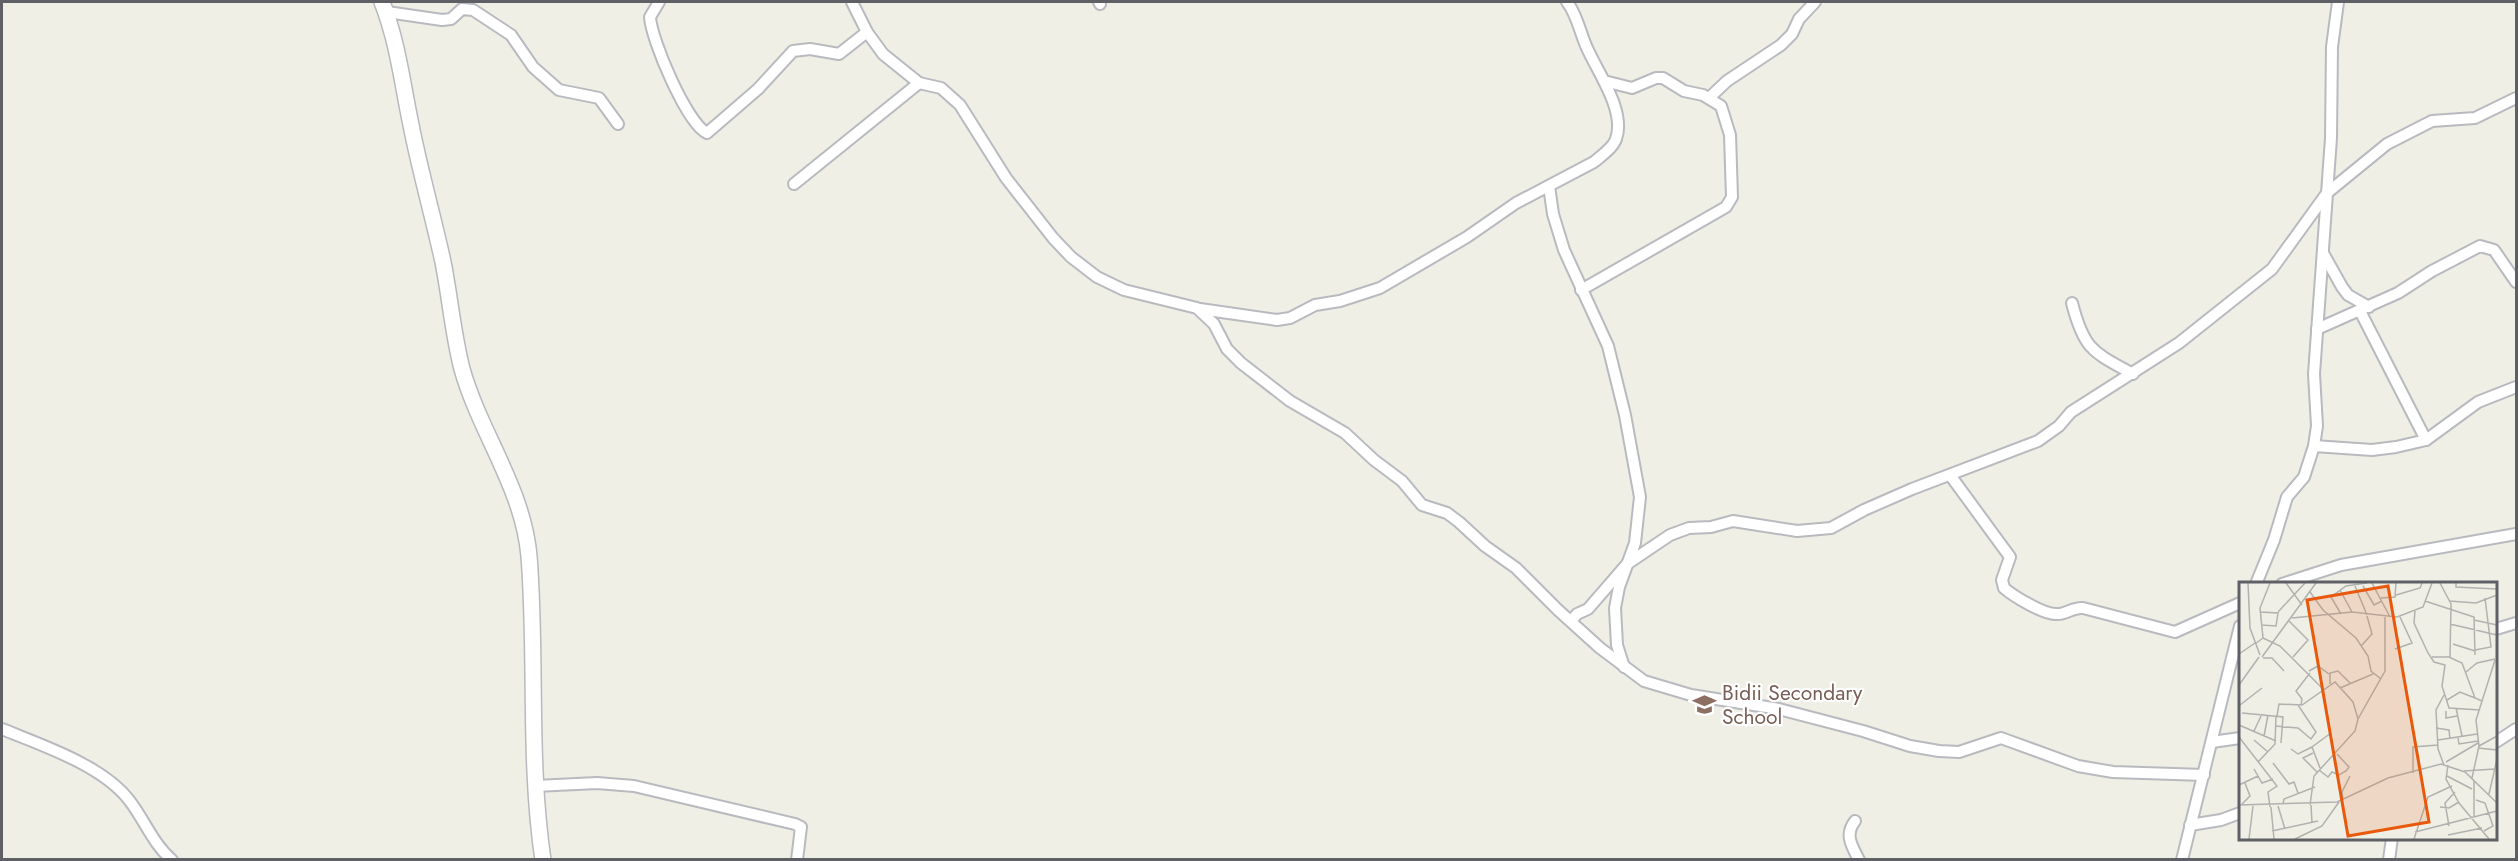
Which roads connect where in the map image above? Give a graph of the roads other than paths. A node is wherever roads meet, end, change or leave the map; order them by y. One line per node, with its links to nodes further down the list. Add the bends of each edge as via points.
1 (659, 2): 7 (street, via 650,16 654,38 679,96 706,133 793,51 839,54)
2 (852, 2): 7 (street)
3 (1815, 2): 10 (street, via 1781,45 1727,81)
4 (2338, 2): 15 (street, via 2332,47)
5 (1572, 3): 8 (street, via 1587,50)
6 (385, 7): 12 (street, via 442,20 451,19 462,9 473,10 511,35 533,67 559,90 599,98); 44 (main road, via 398,50 462,369 523,517 528,556)
7 (867, 32): 9 (street, via 883,54)
8 (1604, 81): 10 (street, via 1632,88 1663,78 1684,91); 14 (street, via 1619,122 1616,141 1594,162)
9 (919, 83): 13 (street); 20 (street, via 941,88 960,105 1006,178 1053,238 1084,269 1124,290)
10 (1709, 98): 18 (street, via 1721,106 1730,135 1729,203)
11 (2517, 98): 15 (street, via 2475,118 2441,119 2405,134)
12 (618, 124)
13 (794, 184)
14 (1549, 186): 18 (street, via 1562,243); 20 (street, via 1380,288 1315,305 1277,320)
15 (2327, 193): 16 (street); 23 (street, via 2272,269 2180,343)
16 (2323, 253): 21 (street, via 2348,295); 22 (street)
17 (2517, 282): 21 (street, via 2494,250 2480,246)
18 (1581, 290): 29 (street, via 1608,346 1640,497 1636,536)
19 (2072, 303): 23 (street, via 2091,350)
20 (1197, 308): 33 (street, via 1214,324 1227,349 1241,363 1290,401 1345,433 1402,481 1422,505 1447,513 1459,522 1516,568)
21 (2365, 309): 22 (street); 25 (street)
22 (2317, 329): 26 (street)
23 (2133, 374): 27 (street, via 2071,412 2038,441)
24 (2517, 387): 25 (street, via 2478,402)
25 (2426, 440): 26 (street, via 2372,450)
26 (2314, 446): 30 (street, via 2304,477 2287,497)
27 (1950, 475): 29 (street, via 1864,510 1831,528 1789,530 1733,521 1689,528); 32 (street, via 2010,557 2002,580 2004,588 2047,612 2060,614 2077,608 2175,632)
28 (2517, 534): 31 (street, via 2341,566)
29 (1627, 564): 33 (street, via 1588,609); 37 (street, via 1615,608 1617,645)
30 (2257, 582)
31 (2289, 582)
32 (2239, 604)
33 (1571, 621): 37 (street)
34 (2517, 623): 35 (street)
35 (2497, 629)
36 (2239, 634): 42 (street)
37 (1624, 667): 43 (street, via 1661,688 1779,709 1910,746 1959,752 2001,738 2078,766 2113,772)
38 (2, 729): 49 (street, via 99,773 128,798)
39 (2517, 729): 41 (street)
40 (2239, 738): 42 (street)
41 (2497, 741)
42 (2212, 742): 43 (street)
43 (2204, 775): 47 (street)
44 (535, 786): 50 (main road); 51 (street, via 634,786 795,824 802,832)
45 (2239, 814): 47 (street)
46 (1855, 821): 52 (street, via 1849,831 1850,843)
47 (2190, 825): 53 (street)
48 (2392, 840): 54 (street)
49 (172, 860)
50 (543, 860)
51 (797, 860)
52 (1859, 860)
53 (2182, 860)
54 (2389, 860)

